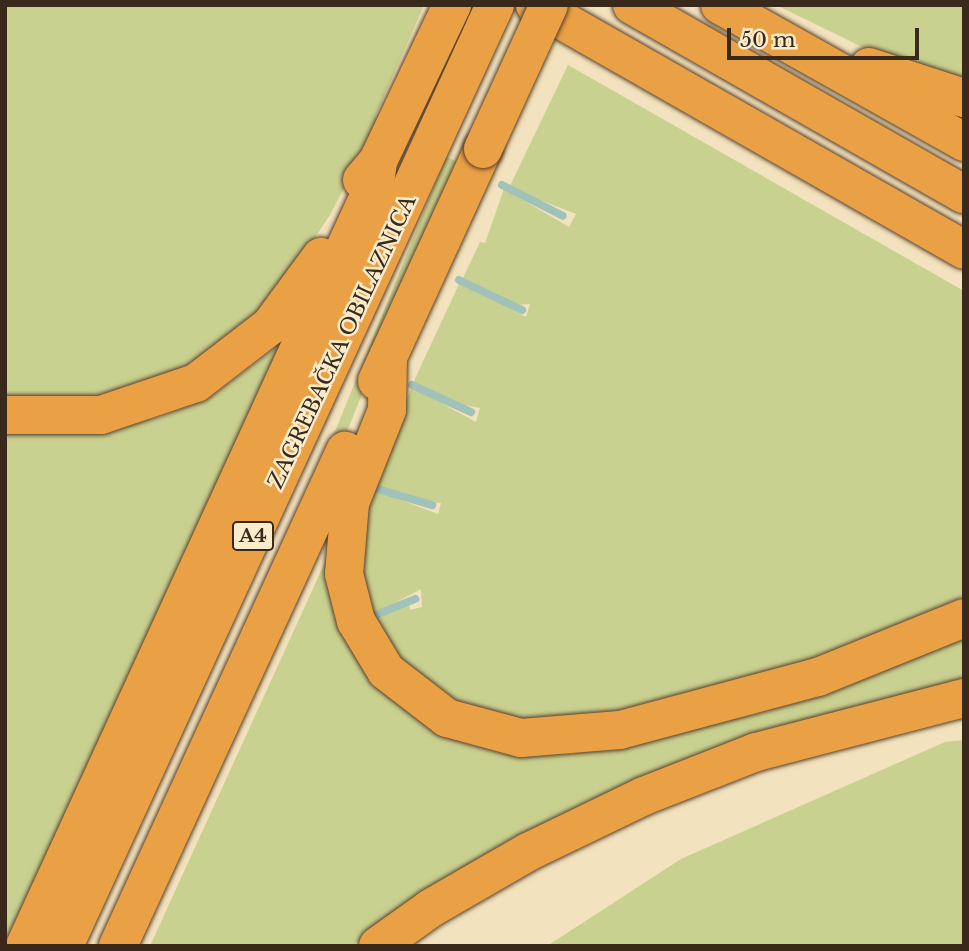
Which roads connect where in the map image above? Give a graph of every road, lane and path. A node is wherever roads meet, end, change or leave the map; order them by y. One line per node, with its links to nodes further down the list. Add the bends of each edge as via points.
1 (453, 5): 10 (highway)
2 (495, 5): 20 (highway, ZAGREBAČKA OBILAZNICA / A4)
3 (536, 5): 12 (highway)
4 (549, 5): 15 (highway, A4, bridge)
5 (632, 5): 11 (highway)
6 (720, 5): 9 (highway)
7 (736, 5): 8 (highway, via 758,11 863,64)
8 (964, 98)
9 (964, 142)
10 (379, 161): 16 (highway, via 363,177 288,305 221,368 170,395 101,415); 19 (highway, via 375,183)
11 (964, 194)
12 (872, 197): 13 (highway); 14 (highway, via 915,249)
13 (964, 250)
14 (964, 278)
15 (388, 357): 17 (highway, via 387,410 350,503 344,574 356,621 380,662 415,698 447,718 521,738 620,730 818,677); 21 (highway, A4)
16 (5, 415)
17 (964, 618)
18 (964, 698): 22 (highway, via 756,752 644,796 528,852)
19 (25, 946)
20 (64, 946)
21 (118, 946)
22 (379, 946)

